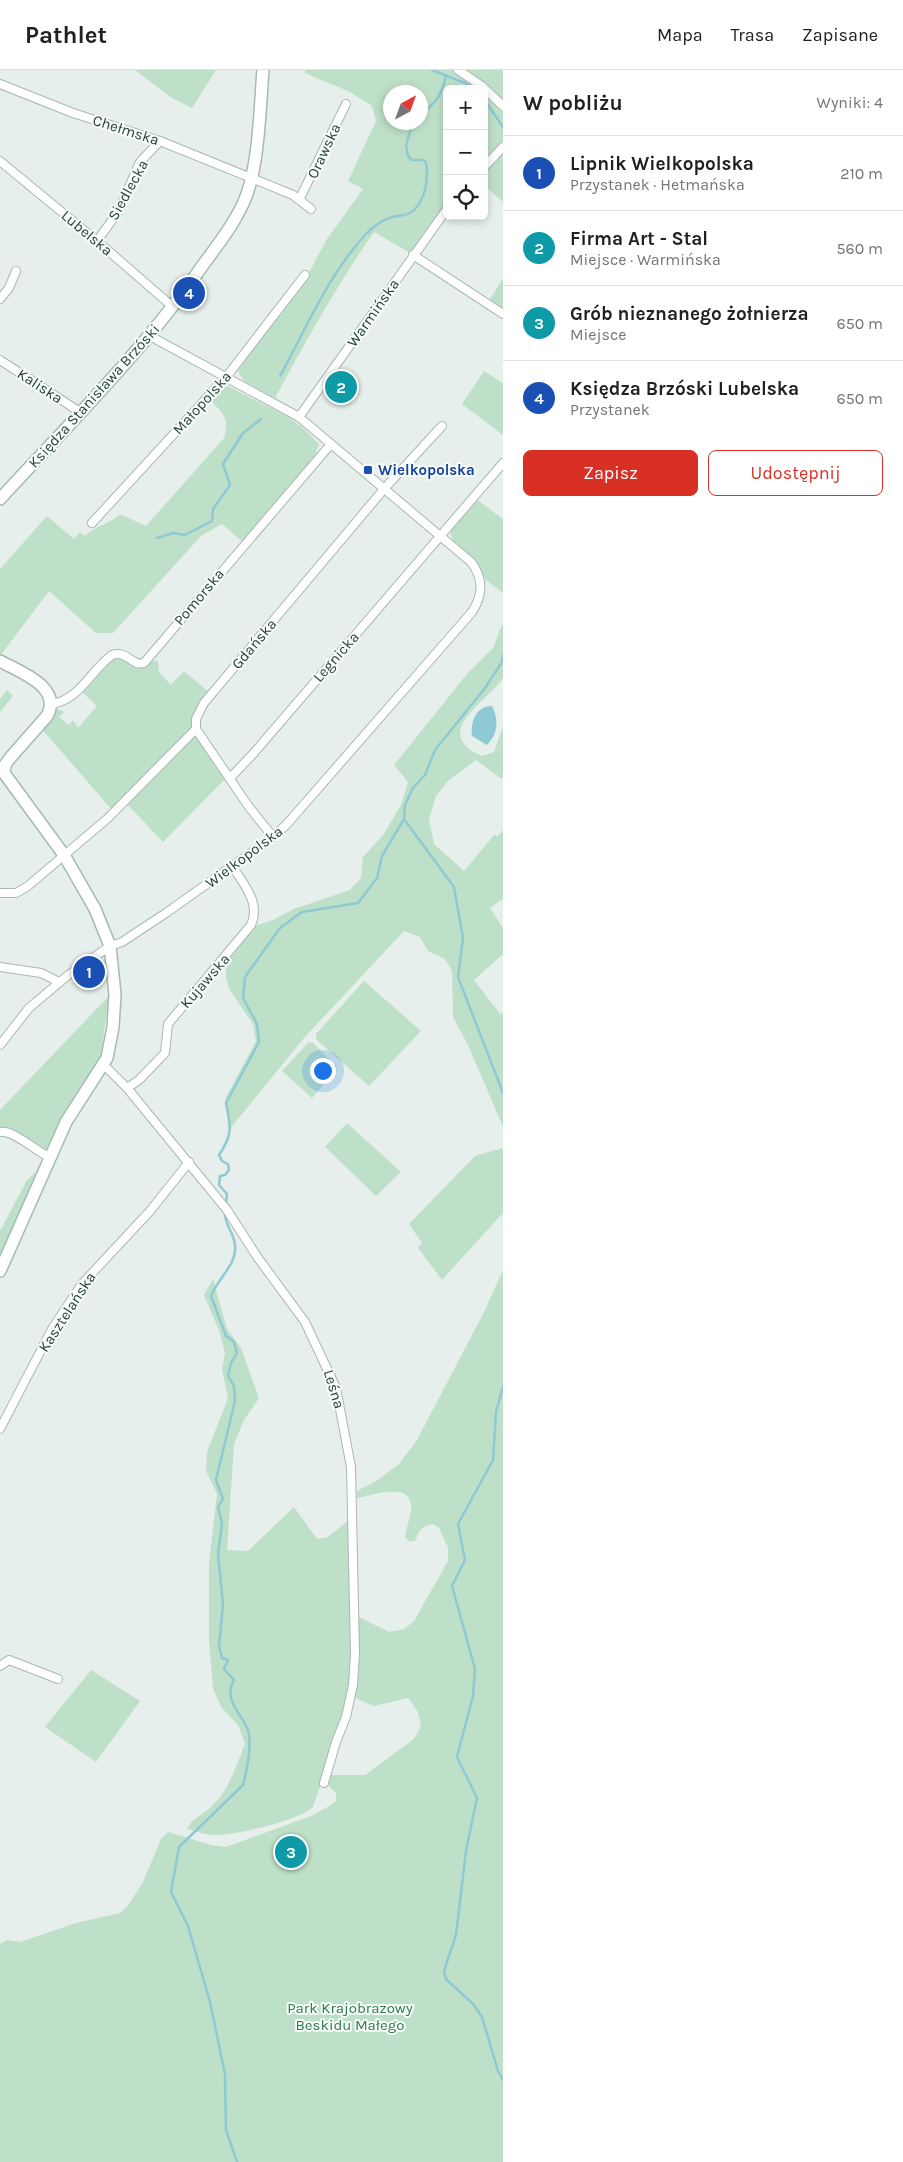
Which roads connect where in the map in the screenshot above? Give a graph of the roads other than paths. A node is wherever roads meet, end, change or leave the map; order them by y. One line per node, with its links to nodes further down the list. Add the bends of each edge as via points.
1 (263, 70): 10 (street, Księdza Stanisława Brzóski)
2 (458, 70): 5 (street)
3 (0, 84): 6 (street, Chełmska)
4 (346, 104): 11 (street, Orawska)
5 (503, 106)
6 (160, 141): 10 (street, Chełmska); 14 (street, Siedlecka, via 140,162 118,212)
7 (503, 148): 9 (street)
8 (0, 161): 14 (street, Lubelska)
9 (488, 163)
10 (251, 178): 11 (street); 19 (street, Księdza Stanisława Brzóski, via 242,206)
11 (300, 198): 12 (street)
12 (311, 209)
13 (443, 214): 15 (street, Warmińska)
14 (97, 241): 19 (street, Lubelska)
15 (413, 255): 20 (street); 25 (street, Warmińska)
16 (16, 271): 18 (street)
17 (305, 275): 23 (street, Małopolska)
18 (0, 299)
19 (172, 307): 21 (street, Księdza Stanisława Brzóski)
20 (503, 314)
21 (150, 336): 23 (street, Wielkopolska); 24 (street, Księdza Stanisława Brzóski, via 126,366)
22 (0, 360): 24 (street, Kaliska)
23 (227, 376): 25 (street, Wielkopolska); 31 (street, Małopolska)
24 (80, 412): 30 (street, Księdza Stanisława Brzóski)
25 (299, 417): 27 (street, Wielkopolska)
26 (442, 426): 29 (street, Gdańska)
27 (331, 444): 29 (street, Wielkopolska); 34 (street, Pomorska, via 144,663 137,664 120,654 112,655 69,699)
28 (503, 462): 32 (street)
29 (384, 489): 32 (street, Wielkopolska); 35 (street, Gdańska, via 204,703 196,719)
30 (0, 499)
31 (92, 523)
32 (440, 535): 37 (street, Legnicka); 38 (street, Wielkopolska, via 477,570 481,586 477,604)
33 (0, 660): 34 (street, via 43,686)
34 (51, 704): 36 (street, via 47,716)
35 (196, 729): 37 (street); 39 (street, Gdańska, via 126,801)
36 (1, 768): 39 (street)
37 (230, 778): 38 (street)
38 (273, 837): 40 (street, Wielkopolska)
39 (64, 855): 41 (street, Gdańska, via 22,891); 42 (street, via 95,909)
40 (233, 867): 42 (street, Wielkopolska, via 122,942); 47 (street, Kujawska, via 254,902 252,925 168,1024 165,1053)
41 (0, 893)
42 (110, 946): 44 (street, Wielkopolska); 46 (street, via 115,1009)
43 (0, 967): 44 (street, via 41,973)
44 (59, 982): 45 (street, Wielkopolska, via 29,1008)
45 (0, 1045)
46 (104, 1065): 47 (street, Leśna); 49 (street, via 66,1122)
47 (127, 1088): 50 (street, Leśna)
48 (0, 1132): 49 (street, via 11,1132)
49 (49, 1157): 51 (street)
50 (189, 1162): 52 (street, Kasztelańska, via 150,1211 82,1284 52,1329); 55 (street, Leśna, via 293,1302 314,1338 336,1388 353,1489 352,1554 356,1607 353,1685)
51 (0, 1271)
52 (0, 1429)
53 (0, 1666): 54 (street, via 9,1660)
54 (58, 1679)
55 (324, 1783)

